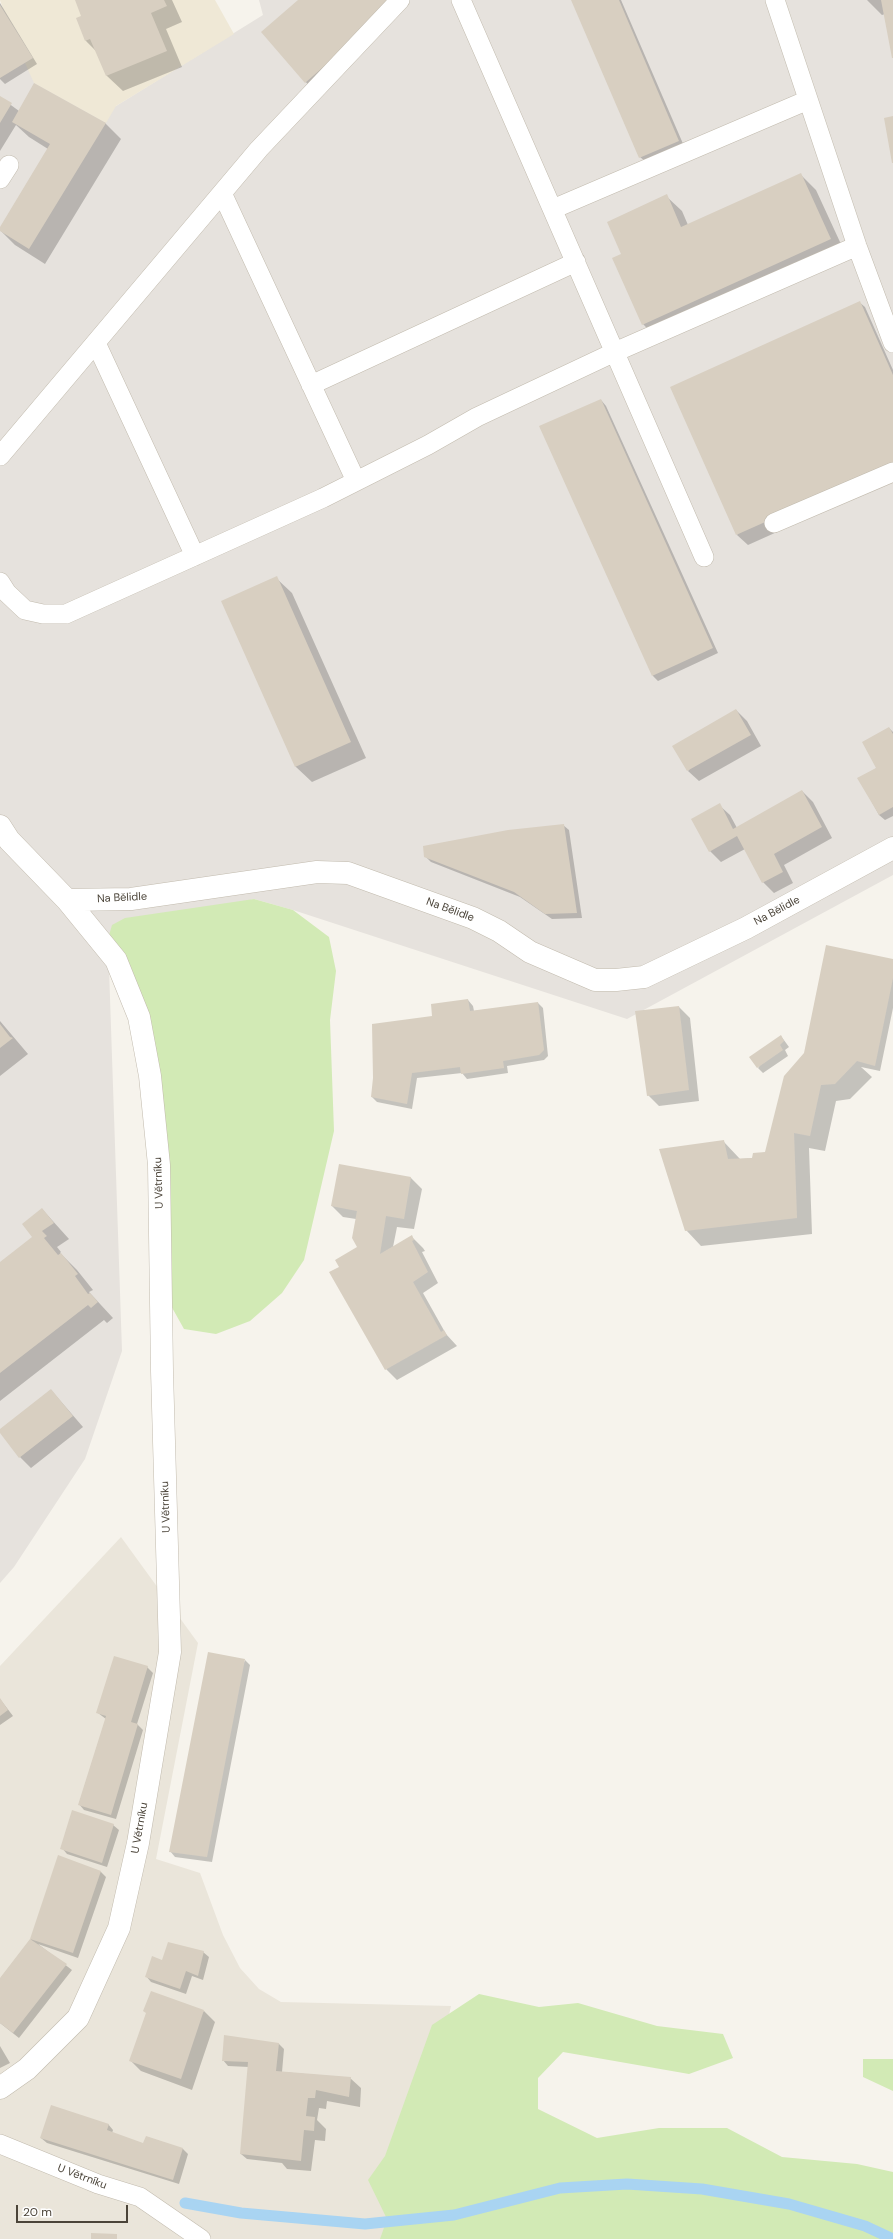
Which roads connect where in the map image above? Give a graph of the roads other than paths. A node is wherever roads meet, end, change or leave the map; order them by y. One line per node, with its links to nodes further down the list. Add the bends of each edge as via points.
1 (400, 0): 5 (lane, via 259,149)
2 (461, 0): 6 (lane)
3 (775, 0): 4 (lane)
4 (808, 100): 6 (lane); 7 (lane)
5 (222, 192): 9 (lane); 12 (lane)
6 (553, 209): 8 (lane)
7 (857, 246): 10 (lane); 11 (lane)
8 (576, 262): 11 (lane); 12 (lane)
9 (96, 343): 13 (lane); 17 (lane)
10 (893, 344)
11 (615, 352): 15 (lane, via 477,417); 18 (lane)
12 (310, 385): 15 (lane)
13 (0, 456)
14 (893, 472): 16 (lane)
15 (356, 481): 17 (lane)
16 (774, 523)
17 (195, 556): 19 (lane, via 66,614 43,614 25,610 7,594)
18 (704, 557)
19 (0, 582)
20 (0, 826): 22 (street, via 8,840)
21 (893, 848): 22 (street, Na Bělidle, via 746,928 644,977 616,980 595,980 530,952 499,931 473,918 348,873 317,872 131,899)
22 (67, 900): 23 (street, U Větrníku, via 116,960 139,1017 150,1076 159,1165 170,1652 138,1844 119,1928 78,2018 27,2069)
23 (0, 2088)
24 (0, 2144): 25 (lane, U Větrníku, via 98,2184 140,2197)
25 (201, 2239)

